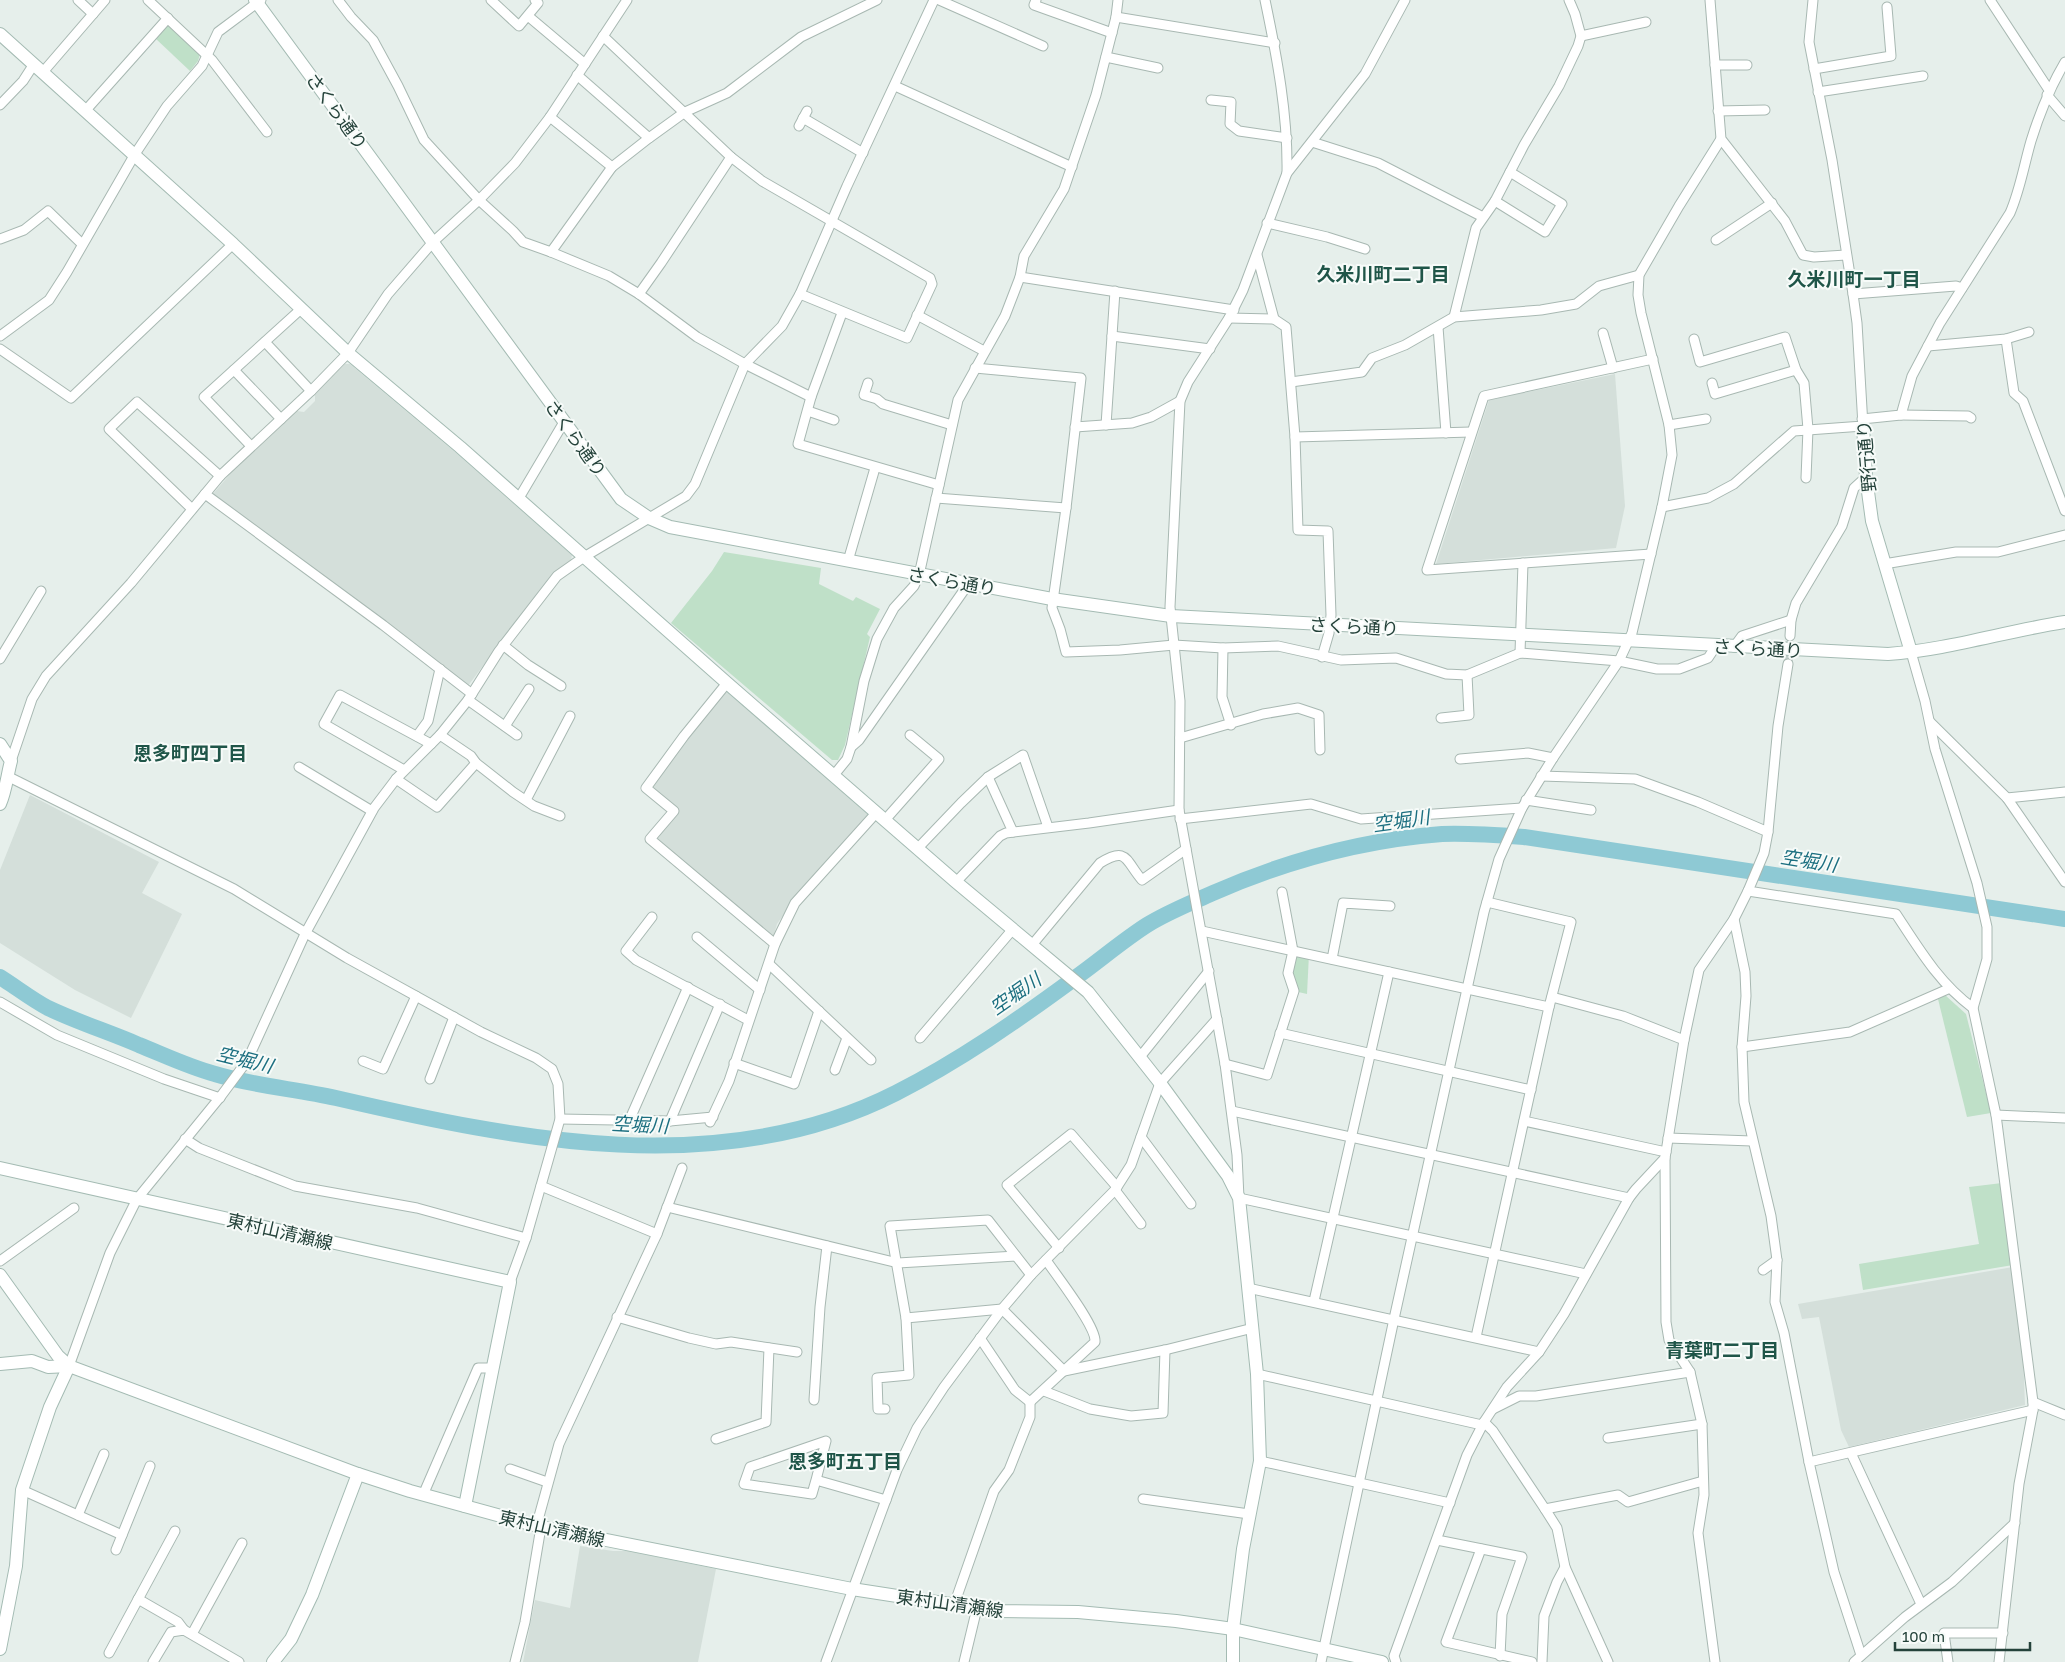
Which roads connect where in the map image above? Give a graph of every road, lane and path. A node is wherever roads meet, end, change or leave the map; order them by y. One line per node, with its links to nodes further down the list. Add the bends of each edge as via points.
1 (78, 0): 21 (street)
2 (105, 0): 21 (street)
3 (148, 0): 24 (street)
4 (338, 0): 67 (street, via 373,40 424,140)
5 (490, 0): 22 (street, via 519,26)
6 (535, 0): 22 (street, via 538,3)
7 (627, 0): 28 (street)
8 (877, 0): 52 (street, via 801,37 727,93)
9 (934, 0): 43 (street)
10 (939, 0): 31 (street)
11 (1036, 0): 26 (street, via 1034,5)
12 (1118, 0): 23 (street)
13 (1265, 0): 30 (street)
14 (1405, 0): 59 (street, via 1364,74)
15 (1569, 0): 29 (street)
16 (1710, 0): 36 (street)
17 (1813, 0): 40 (street, 野行通り, via 1809,42)
18 (1990, 0): 45 (street)
19 (258, 1): 32 (street, via 218,32); 75 (street, さくら通り)
20 (1887, 7): 40 (street, via 1891,56)
21 (93, 14): 38 (street)
22 (528, 16): 35 (street)
23 (1116, 17): 26 (street); 30 (street)
24 (168, 18): 32 (street); 48 (street)
25 (1646, 22): 29 (street)
26 (1112, 33): 33 (street)
27 (0, 34): 38 (street)
28 (603, 36): 35 (street); 52 (street)
29 (1581, 36): 65 (street, via 1559,86)
30 (1274, 43): 57 (street)
31 (1043, 46)
32 (207, 54): 55 (street); 61 (street, via 202,66 167,106)
33 (1106, 57): 39 (street); 63 (street)
34 (2065, 62): 45 (street)
35 (585, 64): 41 (street)
36 (1715, 65): 37 (street); 51 (street)
37 (1747, 65)
38 (38, 68): 47 (street); 48 (street)
39 (1158, 68)
40 (1814, 69): 44 (street, 野行通り)
41 (577, 75): 53 (street); 56 (street)
42 (1922, 76): 44 (street)
43 (894, 86): 60 (street); 63 (street)
44 (1818, 92): 81 (street, 野行通り)
45 (2048, 92): 50 (street); 84 (street, via 2016,199)
46 (1211, 100): 57 (street, via 1231,102 1230,124 1239,131)
47 (0, 105)
48 (86, 110): 61 (street)
49 (1765, 110): 51 (street)
50 (2063, 110)
51 (1718, 111): 58 (street)
52 (685, 112): 56 (street); 62 (street)
53 (550, 117): 64 (street); 67 (street, via 515,163)
54 (803, 119): 60 (street)
55 (267, 132)
56 (649, 138): 64 (street)
57 (1288, 138): 66 (street)
58 (1721, 139): 69 (street); 82 (street)
59 (1312, 142): 66 (street); 70 (street, via 1378,163)
60 (862, 153): 71 (street)
61 (135, 154): 76 (street); 77 (street)
62 (731, 157): 71 (street, via 762,181); 86 (street)
63 (1072, 167): 83 (street, via 1057,203 1024,256)
64 (612, 168): 79 (street)
65 (1510, 172): 68 (street); 68 (street, via 1562,204 1545,232)
66 (1287, 173): 72 (street)
67 (479, 200): 75 (street); 79 (street, via 522,242)
68 (1495, 201): 70 (street)
69 (1772, 204): 74 (street); 81 (street, via 1803,255)
70 (1483, 217): 93 (street, via 1476,228)
71 (832, 222): 87 (street); 92 (street, via 930,278 932,284)
72 (1267, 223): 78 (street); 80 (street)
73 (0, 239): 76 (street, via 24,230 48,211)
74 (1716, 240)
75 (433, 242): 107 (street, via 388,294); 126 (street, さくら通り)
76 (82, 244): 98 (street, via 49,300)
77 (233, 244): 89 (street); 104 (street, via 71,398)
78 (1365, 249)
79 (551, 252): 86 (street, via 609,276)
80 (1257, 254): 91 (street); 94 (street)
81 (1846, 255): 88 (street, 野行通り)
82 (1639, 276): 93 (street, via 1599,286 1576,304); 108 (street, via 1641,313)
83 (1020, 277): 85 (street); 106 (street, via 1005,316)
84 (1962, 288): 88 (street); 103 (street)
85 (1115, 291): 91 (street); 99 (street)
86 (639, 294): 109 (street, via 696,336)
87 (800, 294): 90 (street); 109 (street, via 782,326)
88 (1853, 294): 127 (street, 野行通り)
89 (301, 309): 102 (street); 107 (street)
90 (842, 313): 92 (street, via 907,338); 118 (street)
91 (1232, 314): 94 (street); 105 (street)
92 (918, 315): 106 (street)
93 (1454, 317): 95 (street)
94 (1274, 319): 114 (street, via 1286,327)
95 (1438, 326): 114 (street, via 1405,345 1372,358 1362,372); 134 (street)
96 (2029, 332): 101 (street)
97 (1604, 333): 111 (street)
98 (0, 336)
99 (1112, 336): 105 (street); 129 (street)
100 (1694, 339): 113 (street, via 1701,365 1785,337)
101 (2006, 339): 103 (street); 148 (street, via 2014,394 2023,401)
102 (265, 342): 112 (street); 117 (street)
103 (1928, 346): 121 (street, via 1912,376)
104 (0, 349)
105 (1210, 349): 119 (street, via 1188,382)
106 (984, 351): 110 (street)
107 (348, 353): 117 (street); 143 (street)
108 (1653, 359): 111 (street); 130 (street)
109 (745, 364): 118 (street); 149 (street, via 695,484 686,496)
110 (975, 368): 128 (street, via 958,400); 131 (street, via 1081,378)
111 (1613, 368): 133 (street, via 1484,396)
112 (234, 370): 123 (street); 136 (street, via 204,398)
113 (1796, 370): 116 (street, via 1715,394); 132 (street, via 1804,383)
114 (1291, 382): 135 (street)
115 (868, 383): 128 (street, via 864,395 882,404)
116 (1712, 383)
117 (311, 391): 123 (street)
118 (812, 397): 120 (street)
119 (1180, 401): 129 (street, via 1151,417 1132,423); 160 (street)
120 (808, 411): 125 (street); 137 (street, via 798,444)
121 (1901, 415): 122 (street); 127 (street)
122 (1970, 418)
123 (281, 419): 136 (street)
124 (1706, 419): 130 (street)
125 (834, 420)
126 (564, 422): 143 (street); 149 (street, さくら通り, via 621,499)
127 (1862, 423): 132 (street); 139 (street, 野行通り)
128 (952, 425): 141 (street)
129 (1106, 425): 131 (street)
130 (1669, 425): 145 (street, via 1672,455)
131 (1075, 427): 146 (street)
132 (1808, 429): 140 (street); 145 (street, via 1794,431 1734,484 1708,498)
133 (1471, 432): 134 (street); 154 (street, via 1427,570)
134 (1446, 433): 135 (street)
135 (1295, 437): 163 (street, via 1298,530 1328,531)
136 (251, 446): 138 (street)
137 (875, 468): 141 (street); 153 (street)
138 (220, 476): 142 (street); 147 (street, via 138,402 109,429)
139 (1866, 477): 155 (street, 野行通り, via 1872,521); 161 (street, via 1854,488 1842,526 1796,603)
140 (1806, 478)
141 (939, 485): 144 (street)
142 (205, 494): 147 (street); 178 (street)
143 (519, 498): 152 (street)
144 (936, 498): 146 (street); 156 (street)
145 (1662, 507): 151 (street)
146 (1066, 508): 159 (street)
147 (192, 509): 200 (street, via 131,583 39,685)
148 (2065, 511)
149 (649, 518): 152 (street); 153 (street, さくら通り, via 670,527)
150 (2065, 535): 155 (street, via 1998,552 1956,552)
151 (1651, 554): 154 (street); 166 (street)
152 (584, 557): 167 (street, via 558,576); 180 (street)
153 (848, 562): 156 (street, さくら通り)
154 (1524, 563): 164 (street)
155 (1884, 564): 172 (street, 野行通り)
156 (919, 575): 157 (street, さくら通り); 196 (street, via 914,586 894,608 877,639 864,681)
157 (969, 583): 159 (street, さくら通り); 196 (street, via 859,740)
158 (42, 591): 175 (street)
159 (1052, 599): 160 (street, さくら通り); 168 (street, via 1066,652)
160 (1171, 616): 163 (street, さくら通り); 168 (street)
161 (1791, 620): 165 (street); 170 (street, via 1742,636)
162 (2065, 622): 172 (street, さくら通り)
163 (1330, 624): 164 (street, さくら通り); 174 (street)
164 (1519, 635): 166 (street, さくら通り); 173 (street)
165 (1790, 636)
166 (1628, 641): 169 (street, さくら通り); 176 (street)
167 (503, 645): 181 (street); 183 (street)
168 (1174, 645): 171 (street); 193 (street)
169 (1716, 646): 170 (street, さくら通り); 176 (street, via 1708,658 1679,669 1657,669)
170 (1734, 647): 172 (street, さくら通り, via 1888,654)
171 (1224, 648): 174 (street, via 1278,646); 187 (street, via 1222,696)
172 (1911, 652): 186 (street)
173 (1520, 653): 176 (street); 179 (street)
174 (1322, 657): 179 (street, via 1341,660 1396,658 1446,674)
175 (0, 659)
176 (1619, 661): 198 (street)
177 (1788, 664): 221 (street, via 1778,726)
178 (440, 669): 183 (street); 192 (street, via 428,720)
179 (1467, 675): 185 (street, via 1469,715)
180 (726, 683): 204 (street); 236 (street, via 646,788 674,811 650,839)
181 (561, 686)
182 (529, 689): 188 (street)
183 (470, 697): 188 (street); 189 (street)
184 (570, 716): 211 (street)
185 (1441, 718)
186 (1929, 722): 210 (street); 252 (street, via 1986,920 1987,959)
187 (1231, 725): 193 (street); 197 (street, via 1264,714 1298,708 1319,715)
188 (505, 726): 190 (street)
189 (440, 735): 195 (street); 201 (street)
190 (518, 735)
191 (910, 735): 218 (street, via 939,759)
192 (416, 736): 195 (street); 203 (street, via 340,695 324,724)
193 (1180, 738): 216 (street)
194 (0, 744): 200 (street)
195 (431, 744): 203 (street)
196 (851, 746): 204 (street, via 847,759)
197 (1320, 750)
198 (1553, 758): 199 (street, via 1528,753); 206 (street)
199 (1460, 759)
200 (11, 761): 205 (street)
201 (476, 763): 208 (street, via 437,807); 211 (street)
202 (299, 767): 215 (street)
203 (404, 770): 208 (street)
204 (834, 775): 218 (street)
205 (7, 776): 212 (street, via 7,787); 234 (street, via 234,889)
206 (1541, 776): 213 (street); 221 (street, via 1635,779)
207 (988, 778): 219 (street, via 1023,755); 220 (street); 222 (street)
208 (396, 779): 215 (street)
209 (2065, 792): 210 (street)
210 (2007, 798): 225 (street)
211 (526, 800): 217 (street)
212 (0, 804)
213 (1524, 804): 214 (street); 216 (street, via 1447,814 1361,819 1311,804); 228 (street, via 1499,859)
214 (1591, 810)
215 (372, 811): 234 (street)
216 (1180, 815): 219 (street); 223 (street)
217 (560, 816)
218 (881, 816): 222 (street); 236 (street, via 795,903)
219 (1048, 827): 220 (street)
220 (1013, 832): 224 (street, via 1000,836)
221 (1768, 832): 226 (street, via 1764,853)
222 (918, 848): 224 (street)
223 (1186, 849): 233 (street); 237 (street, via 1142,880 1119,854 1100,863)
224 (956, 882): 232 (street)
225 (2065, 882)
226 (1749, 890): 231 (street); 244 (street, via 1896,914)
227 (1282, 892): 238 (street)
228 (1487, 902): 246 (street); 248 (street, via 1571,922)
229 (1390, 906): 239 (street, via 1343,903)
230 (652, 917): 243 (street, via 626,951 636,960)
231 (1734, 919): 260 (street, via 1699,970); 261 (street, via 1745,972)
232 (1013, 929): 237 (street); 259 (street)
233 (1202, 931): 238 (street); 241 (street)
234 (305, 934): 247 (street); 275 (street, via 248,1059)
235 (697, 937): 245 (street)
236 (775, 944): 240 (street)
237 (1032, 945): 263 (street, via 1088,992)
238 (1293, 950): 239 (street); 257 (street, via 1288,973 1294,991)
239 (1332, 959): 242 (street)
240 (769, 964): 245 (street); 253 (street)
241 (1209, 970): 255 (street); 263 (street)
242 (1389, 972): 246 (street); 262 (street)
243 (688, 987): 250 (street); 280 (street)
244 (1948, 988): 252 (street); 261 (street, via 1850,1032)
245 (760, 990): 256 (street)
246 (1468, 990): 251 (street); 270 (street)
247 (416, 996): 254 (street); 268 (street)
248 (1552, 996): 251 (street); 260 (street, via 1623,1016)
249 (0, 1002): 275 (street, via 57,1035 164,1079)
250 (720, 1004): 256 (street); 281 (street)
251 (1549, 1008): 274 (street)
252 (1973, 1008): 277 (street)
253 (819, 1011): 258 (street); 266 (street, via 794,1084)
254 (454, 1017): 272 (street); 279 (street, via 552,1069 558,1084)
255 (1218, 1019): 267 (street); 273 (street)
256 (748, 1020): 266 (street)
257 (1280, 1033): 262 (street); 267 (street, via 1267,1075)
258 (847, 1038): 264 (street); 269 (street)
259 (920, 1038)
260 (1684, 1040): 285 (street)
261 (1742, 1047): 287 (street, via 1744,1102)
262 (1370, 1054): 270 (street); 283 (street)
263 (1140, 1057): 273 (street)
264 (871, 1060)
265 (363, 1061): 268 (street)
266 (734, 1063): 281 (street, via 711,1119)
267 (1225, 1064): 276 (street)
268 (383, 1069): 271 (street)
269 (835, 1070)
270 (1450, 1072): 274 (street); 288 (street)
271 (392, 1073)
272 (430, 1079)
273 (1160, 1083): 284 (street); 295 (street, via 1228,1176)
274 (1531, 1090): 282 (street)
275 (221, 1097): 286 (street)
276 (1232, 1111): 283 (street); 295 (street)
277 (1996, 1116): 278 (street); 342 (street)
278 (2065, 1118)
279 (560, 1120): 280 (street); 293 (street)
280 (629, 1121): 281 (street)
281 (670, 1121)
282 (1524, 1121): 289 (street); 292 (street)
283 (1351, 1137): 288 (street); 301 (street)
284 (1141, 1138): 294 (street, via 1131,1165); 298 (street)
285 (1668, 1138): 287 (street); 289 (street)
286 (185, 1139): 297 (street); 305 (street, via 199,1148 295,1186 417,1208)
287 (1752, 1141): 311 (street, via 1771,1216)
288 (1431, 1155): 292 (street); 304 (street)
289 (1665, 1155): 296 (street); 336 (street, via 1666,1322 1669,1340)
290 (0, 1168): 297 (street, 東村山清瀬線)
291 (682, 1168): 299 (street)
292 (1512, 1172): 296 (street); 308 (street)
293 (541, 1186): 303 (street); 305 (street)
294 (1116, 1188): 302 (street); 307 (street); 307 (street, via 1071,1134 1007,1185)
295 (1239, 1198): 301 (street); 319 (street)
296 (1629, 1198): 315 (street)
297 (137, 1199): 318 (street, 東村山清瀬線); 333 (street, via 110,1253)
298 (1191, 1204)
299 (667, 1207): 303 (street); 306 (street)
300 (74, 1208): 312 (street)
301 (1332, 1218): 304 (street); 320 (street)
302 (1142, 1224)
303 (657, 1234): 322 (street)
304 (1413, 1236): 308 (street); 324 (street)
305 (526, 1238): 318 (street)
306 (827, 1246): 313 (street); 339 (street)
307 (1059, 1248): 310 (street)
308 (1495, 1254): 315 (street); 326 (street)
309 (1016, 1256): 313 (street); 313 (street, via 988,1220 890,1226); 317 (street)
310 (1046, 1260): 317 (street); 335 (street, via 1095,1337 1095,1342)
311 (1777, 1260): 314 (street); 353 (street, via 1775,1302)
312 (0, 1261)
313 (898, 1263): 323 (street)
314 (1763, 1270)
315 (1586, 1274): 331 (street)
316 (0, 1275): 333 (street, via 58,1356)
317 (1030, 1275): 321 (street)
318 (510, 1282): 334 (street)
319 (1248, 1288): 320 (street); 325 (street)
320 (1314, 1301): 324 (street)
321 (1002, 1309): 323 (street); 327 (street); 335 (street)
322 (617, 1317): 328 (street, via 716,1344 731,1342); 359 (street, via 559,1444)
323 (906, 1318): 343 (street, via 909,1375 873,1378 878,1409)
324 (1394, 1319): 326 (street); 340 (street)
325 (1253, 1328): 329 (street); 337 (street)
326 (1476, 1337): 331 (street)
327 (980, 1338): 341 (street, via 1015,1390); 364 (street, via 917,1428)
328 (769, 1348): 330 (street); 349 (street, via 766,1422)
329 (1165, 1350): 335 (street); 338 (street, via 1163,1413 1131,1416 1090,1409)
330 (797, 1352)
331 (1539, 1352): 344 (street)
332 (0, 1364): 333 (street, via 32,1361 48,1367)
333 (69, 1366): 356 (street, 東村山清瀬線); 361 (street, via 50,1407)
334 (492, 1368): 362 (street, via 478,1368); 366 (street)
335 (1064, 1371): 338 (street)
336 (1690, 1372): 344 (street, via 1519,1396); 347 (street)
337 (1257, 1374): 340 (street); 352 (street)
338 (1044, 1391): 341 (street)
339 (814, 1400)
340 (1377, 1400): 346 (street); 360 (street)
341 (1030, 1402): 382 (street, via 1030,1417 1009,1470 994,1490)
342 (2033, 1406): 345 (street); 350 (street); 370 (street)
343 (885, 1409)
344 (1493, 1409): 346 (street)
345 (2065, 1414)
346 (1483, 1423): 365 (street, via 1467,1455); 367 (street, via 1493,1431)
347 (1702, 1424): 348 (street); 358 (street)
348 (1608, 1438)
349 (716, 1439)
350 (1851, 1453): 353 (street); 381 (street)
351 (104, 1454): 369 (street)
352 (1260, 1461): 360 (street); 368 (street)
353 (1809, 1462): 390 (street, via 1834,1572)
354 (150, 1466): 373 (street)
355 (510, 1469): 359 (street)
356 (358, 1474): 362 (street, 東村山清瀬線); 395 (street, via 312,1595 291,1638)
357 (816, 1480): 357 (street, via 812,1494 744,1484 750,1467 826,1441); 364 (street)
358 (1703, 1481): 367 (street, via 1628,1502 1618,1495); 405 (street, via 1698,1534)
359 (547, 1482): 371 (street, via 538,1520)
360 (1359, 1483): 365 (street); 391 (street)
361 (22, 1490): 369 (street); 385 (street, via 16,1566)
362 (423, 1495): 366 (street, 東村山清瀬線)
363 (1142, 1499): 368 (street)
364 (886, 1500): 379 (street)
365 (1450, 1503): 374 (street)
366 (465, 1506): 371 (street, 東村山清瀬線)
367 (1545, 1509): 378 (street, via 1557,1528)
368 (1249, 1514): 384 (street)
369 (78, 1515): 373 (street)
370 (2015, 1523): 381 (street, via 1952,1582); 387 (street)
371 (541, 1528): 379 (street, 東村山清瀬線); 396 (street)
372 (175, 1531): 380 (street)
373 (122, 1534): 376 (street)
374 (1437, 1540): 377 (street); 401 (street, via 1394,1656)
375 (242, 1543): 386 (street)
376 (116, 1550)
377 (1481, 1550): 392 (street, via 1522,1557 1502,1614); 392 (street, via 1446,1642)
378 (1565, 1567): 403 (street, via 1544,1616); 404 (street)
379 (852, 1589): 382 (street, 東村山清瀬線); 397 (street)
380 (138, 1599): 386 (street, via 178,1622); 389 (street)
381 (1921, 1604): 390 (street)
382 (954, 1605): 383 (street, 東村山清瀬線)
383 (977, 1608): 384 (street, 東村山清瀬線, via 1078,1612); 398 (street)
384 (1233, 1630): 391 (street, 東村山清瀬線); 399 (street)
385 (2, 1632): 388 (street)
386 (188, 1632): 393 (street, via 171,1632); 394 (street)
387 (2003, 1633): 407 (street, via 1944,1633); 408 (street)
388 (0, 1648)
389 (109, 1653)
390 (1861, 1655): 406 (street)
391 (1322, 1656): 400 (street, 東村山清瀬線)
392 (1500, 1656): 402 (street)
393 (153, 1662)
394 (239, 1662)
395 (273, 1662)
396 (515, 1662)
397 (826, 1662)
398 (964, 1662)
399 (1233, 1662)
400 (1382, 1662)
401 (1396, 1662)
402 (1532, 1662)
403 (1542, 1662)
404 (1608, 1662)
405 (1715, 1662)
406 (1854, 1662)
407 (1948, 1662)
408 (1999, 1662)

